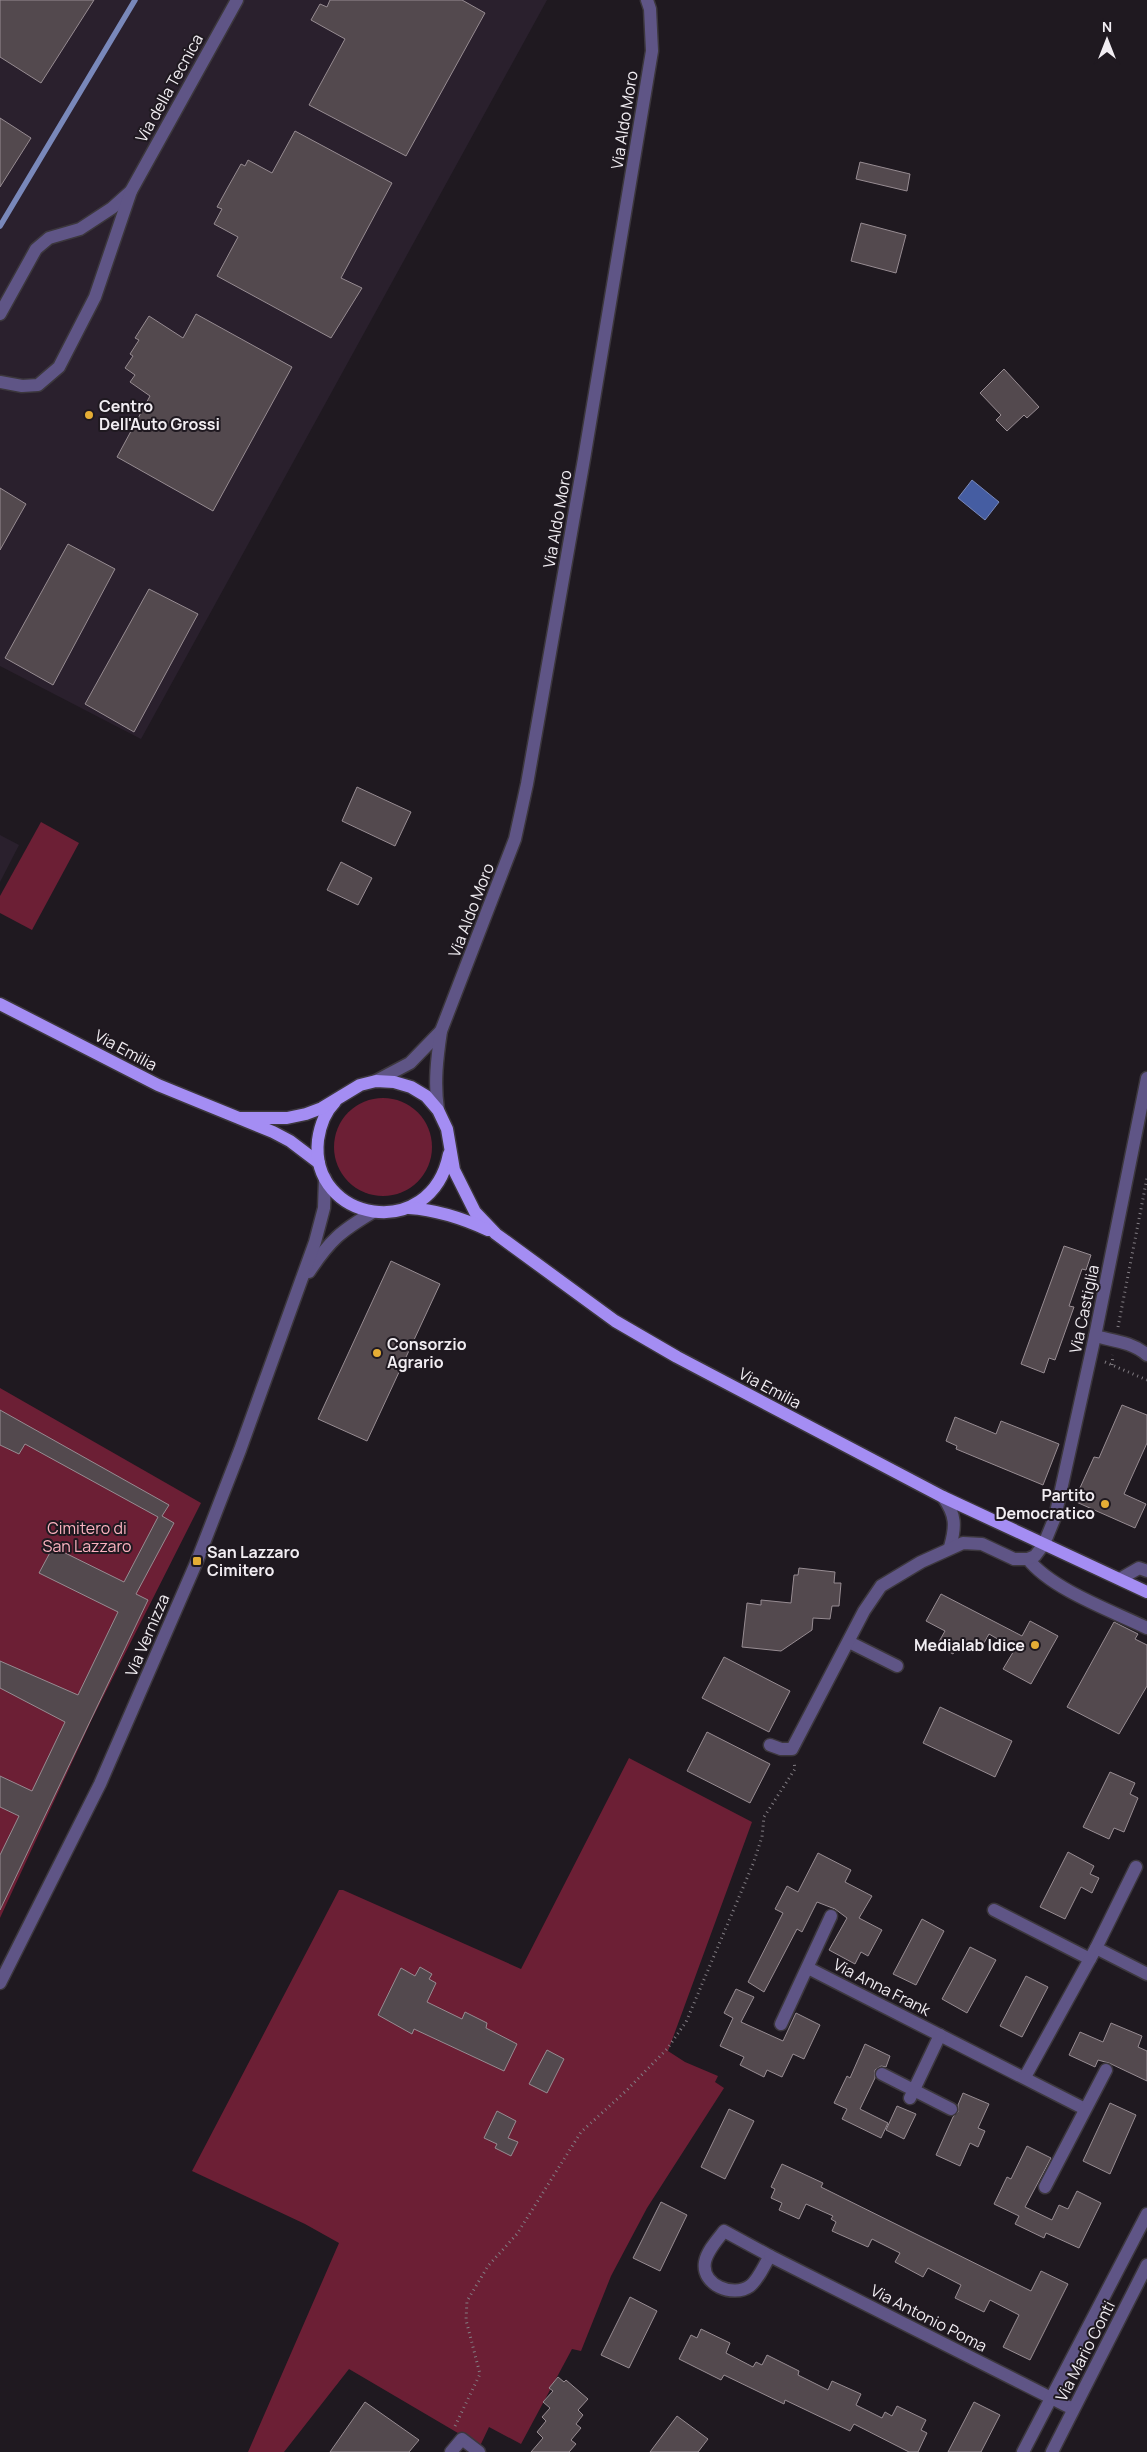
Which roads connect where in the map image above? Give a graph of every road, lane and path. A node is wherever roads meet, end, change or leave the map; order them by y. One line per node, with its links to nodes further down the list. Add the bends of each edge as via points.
1 (237, 0): 3 (street, Via della Tecnica)
2 (647, 0): 7 (street, Via Aldo Moro, via 652,51 527,784 515,838)
3 (130, 191): 4 (street, Via della Tecnica, via 112,208 87,224 49,238 36,249); 5 (street, Via della Tecnica, via 95,297 59,367 38,384 22,386)
4 (0, 314)
5 (0, 382)
6 (0, 1004): 12 (main road, Via Emilia, via 158,1085)
7 (441, 1031): 9 (street, Via Aldo Moro, via 410,1063); 11 (street, Via Aldo Moro, via 436,1062)
8 (1147, 1078): 21 (street, Via Castiglia)
9 (376, 1081): 10 (main road, Via Emilia); 11 (main road, Via Emilia, via 411,1087 426,1096)
10 (345, 1093): 12 (main road, Via Emilia, via 322,1108 287,1118); 14 (main road, Via Emilia, via 324,1117 317,1148)
11 (438, 1110): 13 (main road, Via Emilia, via 447,1130)
12 (240, 1118): 14 (main road, Via Emilia, via 290,1141)
13 (450, 1152): 17 (main road, Via Emilia, via 446,1169 437,1185); 19 (main road, Via Emilia, via 454,1170 475,1212)
14 (319, 1163): 15 (main road, Via Emilia)
15 (325, 1178): 18 (main road, Via Emilia, via 337,1194 354,1206); 20 (street, Via Vernizza, via 324,1208)
16 (1147, 1178): 22 (path)
17 (410, 1208): 18 (main road, Via Emilia, via 392,1213); 19 (main road, Via Emilia, via 452,1214)
18 (373, 1212): 20 (street, Via Vernizza, via 333,1238)
19 (496, 1234): 27 (main road, Via Emilia, via 614,1321)
20 (298, 1288): 45 (street, Via Vernizza, via 193,1570 100,1784)
21 (1095, 1336): 22 (street); 23 (street, Via Castiglia)
22 (1115, 1341): 24 (street, via 1138,1347); 25 (path)
23 (1090, 1355): 25 (path); 28 (street, Via Castiglia, via 1059,1501)
24 (1147, 1355)
25 (1112, 1365): 26 (path)
26 (1147, 1380)
27 (943, 1497): 28 (main road, Via Emilia); 29 (street, via 955,1517)
28 (1044, 1544): 30 (street, via 1035,1556); 32 (main road, Via Emilia)
29 (950, 1547): 30 (street, via 973,1542 1014,1559); 35 (street, via 881,1586 872,1596)
30 (1028, 1559): 34 (street, via 1060,1586)
31 (1147, 1571): 32 (street, via 1139,1568)
32 (1120, 1580): 33 (main road, Via Emilia)
33 (1147, 1592)
34 (1147, 1628)
35 (849, 1642): 36 (street); 38 (street)
36 (897, 1666)
37 (770, 1745): 38 (street)
38 (792, 1749): 60 (path, via 795,1768 764,1817 762,1837 753,1864 686,2022 667,2049 581,2132 517,2234 488,2266 467,2301 466,2320 480,2374)
39 (1136, 1867): 42 (street)
40 (994, 1910): 42 (street)
41 (831, 1916): 43 (street, Via Anna Frank)
42 (1093, 1953): 44 (street); 50 (street)
43 (808, 1968): 46 (street, Via Anna Frank); 47 (street, Via Anna Frank)
44 (1147, 1974)
45 (0, 1984)
46 (781, 2024)
47 (940, 2035): 50 (street, Via Anna Frank); 51 (street, Via Anna Frank)
48 (1106, 2070): 53 (street)
49 (882, 2074): 51 (street)
50 (1025, 2077): 53 (street, Via Anna Frank)
51 (912, 2094): 52 (street)
52 (951, 2109)
53 (1085, 2109): 54 (street)
54 (1045, 2187)
55 (1147, 2214): 58 (street)
56 (770, 2256): 56 (street, Via Antonio Poma, via 724,2231 705,2262 706,2271 718,2286 730,2291 742,2289 750,2286); 58 (street, Via Antonio Poma)
57 (1147, 2265): 59 (street, Via Mario Conti)
58 (1051, 2398): 59 (street, Via Antonio Poma); 63 (street)
59 (1073, 2408): 64 (street, Via Mario Conti)
60 (457, 2435): 61 (street); 62 (street)
61 (451, 2452)
62 (480, 2452)
63 (1023, 2452)
64 (1052, 2452)

